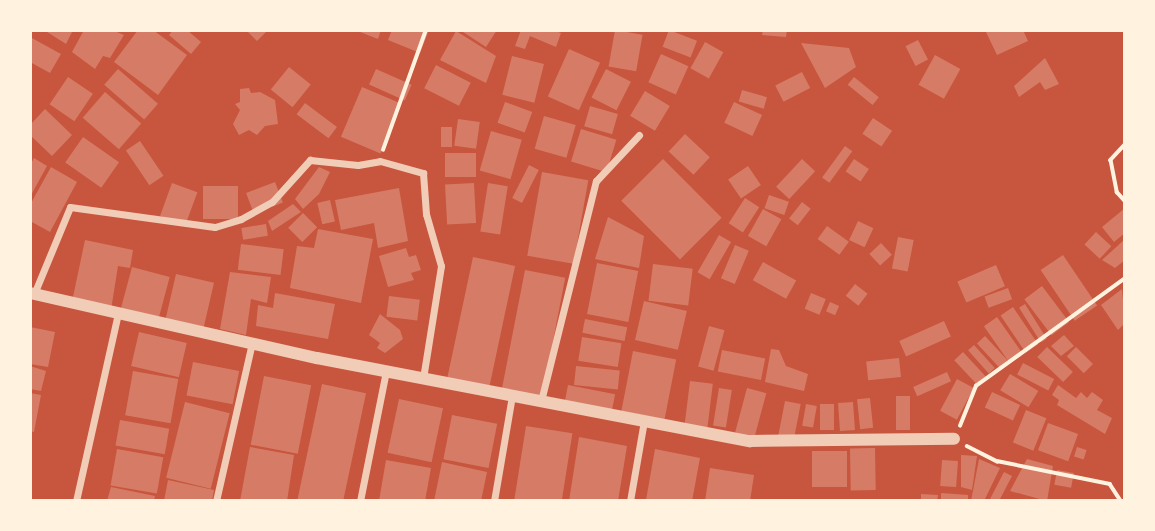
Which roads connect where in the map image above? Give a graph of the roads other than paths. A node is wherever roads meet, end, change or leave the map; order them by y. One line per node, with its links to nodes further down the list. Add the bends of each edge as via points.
1 (639, 135): 8 (street, via 596,181)
2 (32, 294): 3 (street); 6 (street, via 70,207 215,227 272,202 310,160 358,165 380,161 423,173 426,214 441,266)
3 (118, 313): 4 (street); 11 (street)
4 (252, 343): 5 (street); 12 (street)
5 (386, 371): 6 (street); 13 (street)
6 (423, 378): 7 (street)
7 (512, 396): 8 (street); 14 (street)
8 (541, 401): 9 (street)
9 (644, 421): 10 (street, via 750,441); 15 (street)
10 (954, 439)
11 (76, 501)
12 (216, 501)
13 (360, 501)
14 (495, 501)
15 (630, 501)

